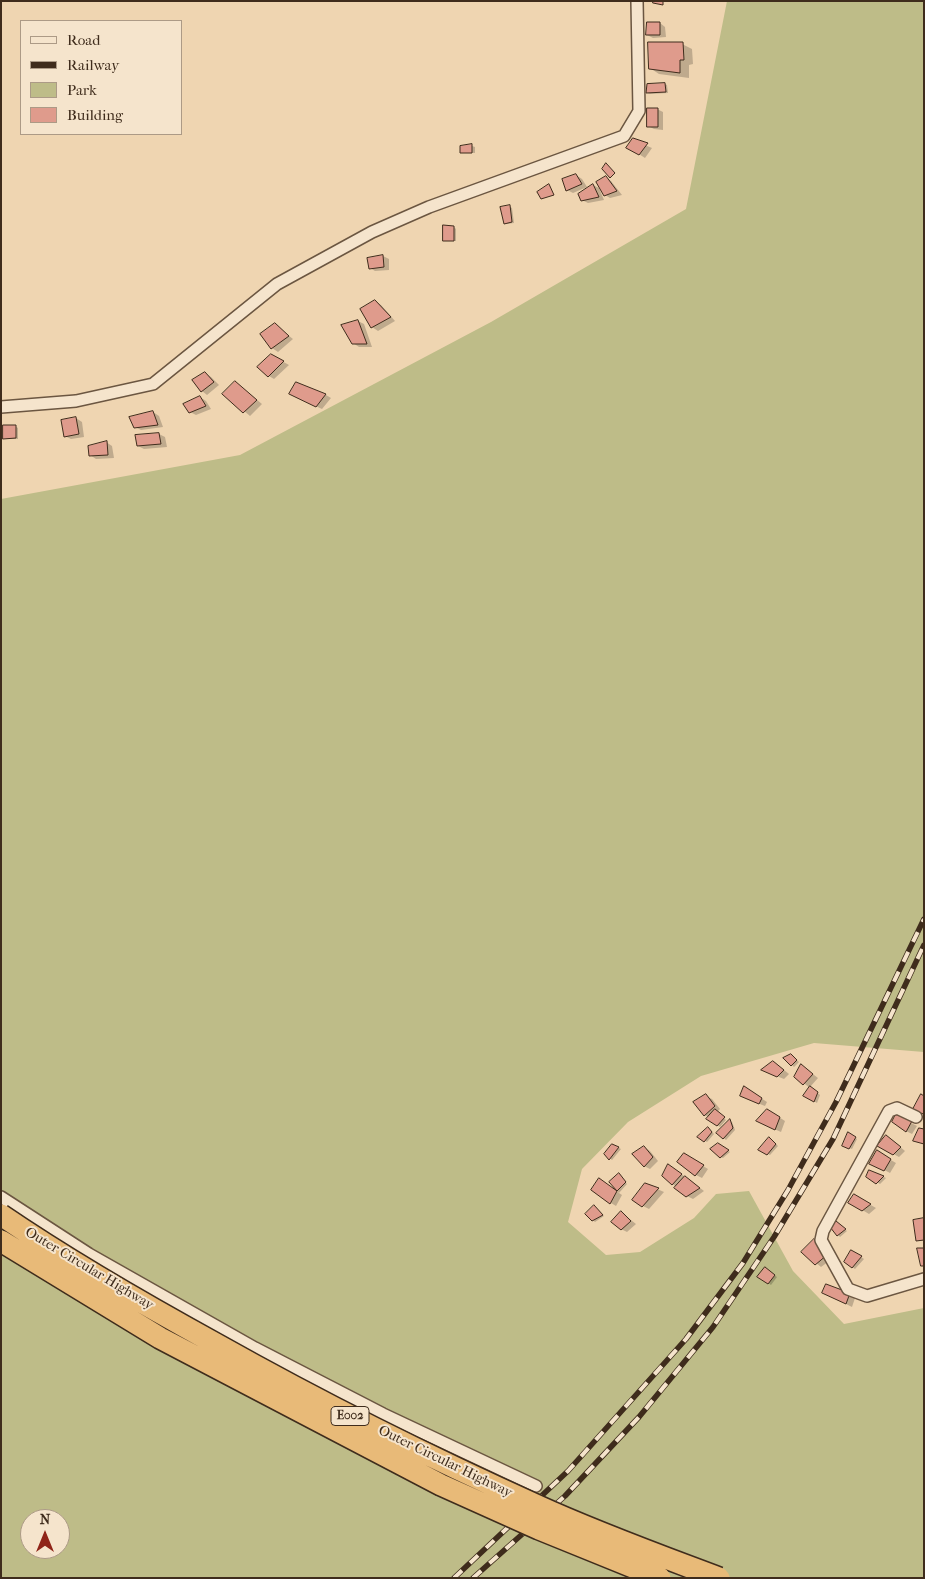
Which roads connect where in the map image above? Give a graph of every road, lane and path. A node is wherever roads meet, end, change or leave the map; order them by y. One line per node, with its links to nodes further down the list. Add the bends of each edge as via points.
1 (637, 1): 2 (street, via 639,111 624,136 429,207 372,232 277,284 153,384 76,401)
2 (1, 407)
3 (916, 1118): 7 (street, via 897,1108 889,1111 821,1240 848,1289 868,1296)
4 (1, 1197): 8 (street, via 89,1254 256,1348 383,1414)
5 (1, 1215): 10 (highway, Outer Circular Highway / E002, bridge, via 170,1319 310,1396 539,1507)
6 (1, 1241): 9 (highway, Outer Circular Highway / E002, bridge, via 160,1338 441,1485)
7 (924, 1279)
8 (536, 1486)
9 (660, 1578)
10 (719, 1578)

